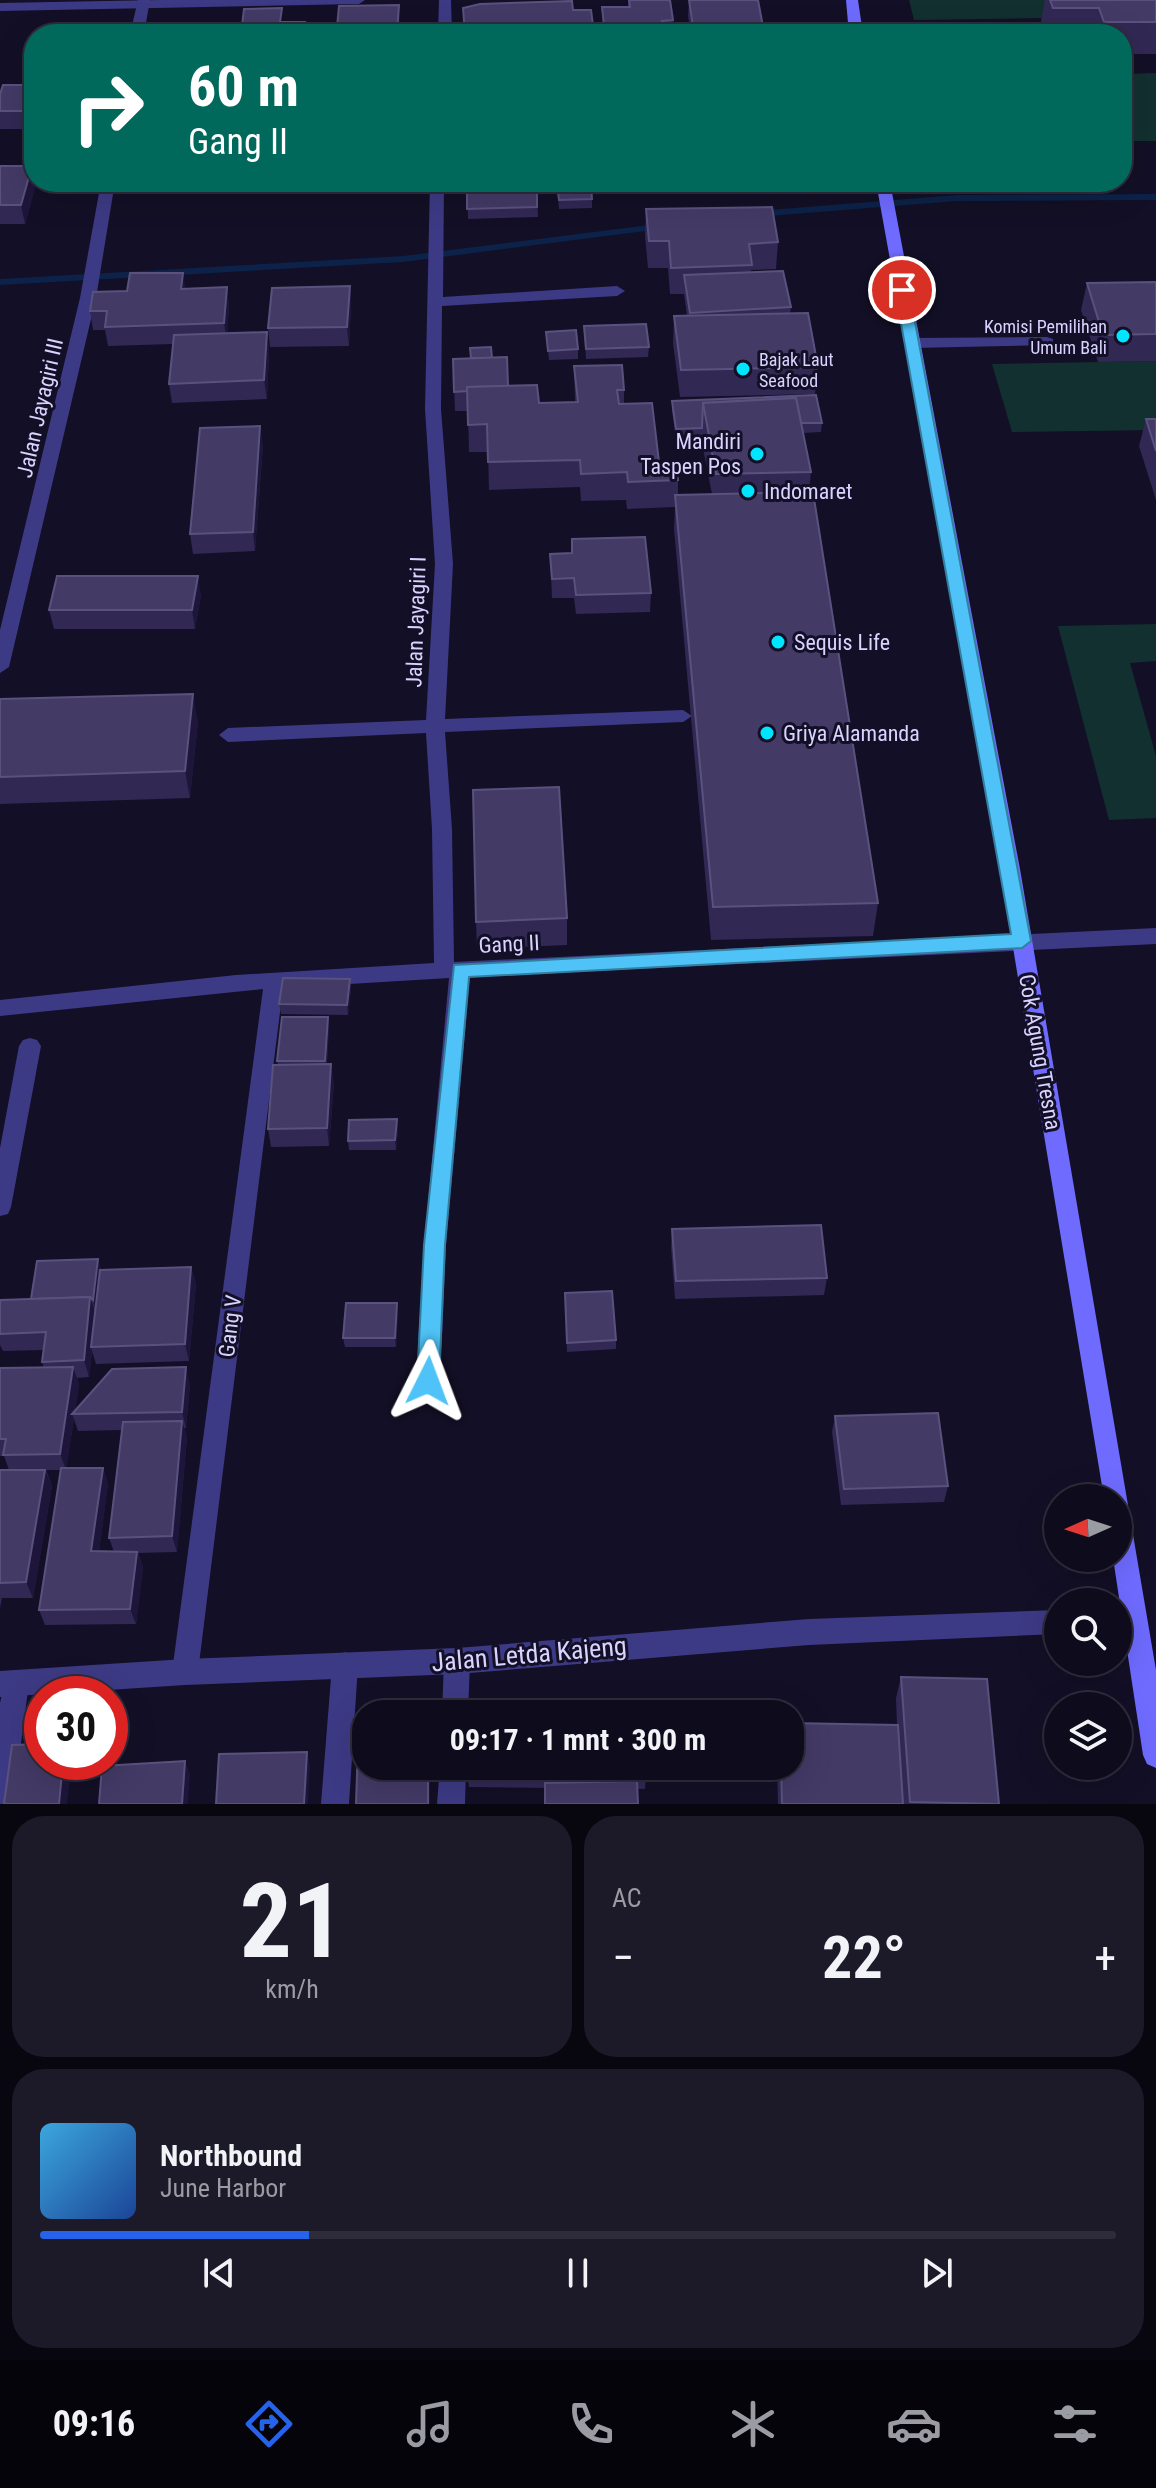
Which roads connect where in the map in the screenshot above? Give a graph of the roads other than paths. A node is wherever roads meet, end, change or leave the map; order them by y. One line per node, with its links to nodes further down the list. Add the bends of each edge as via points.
1 (359, 0): 4 (street)
2 (445, 0): 7 (street)
3 (852, 0): 8 (main road)
4 (143, 2): 5 (street); 6 (street)
5 (0, 7)
6 (139, 24)
7 (445, 24)
8 (855, 24)
9 (106, 192): 16 (street, Jalan Jayagiri III, via 88,298)
10 (436, 192): 13 (street, Jalan Jayagiri I)
11 (884, 192): 15 (main road, Cok Agung Tresna)
12 (617, 291): 13 (street)
13 (433, 302): 18 (street, Jalan Jayagiri I, via 433,409 444,564)
14 (1047, 342): 15 (street)
15 (912, 343): 21 (main road, Cok Agung Tresna)
16 (0, 667)
17 (683, 716): 18 (street)
18 (435, 728): 19 (street); 22 (street, Jalan Jayagiri I)
19 (228, 735)
20 (1156, 936): 21 (street, Gang II)
21 (1022, 941): 22 (street, Gang II); 28 (main road, Cok Agung Tresna)
22 (452, 970): 23 (street, Gang II); 27 (street, Jalan Jayagiri I)
23 (274, 981): 24 (street, Gang II); 33 (street, Gang V)
24 (0, 1008)
25 (30, 1046): 26 (street)
26 (0, 1207)
27 (428, 1381)
28 (1114, 1484)
29 (1044, 1623): 31 (street, Jalan Letda Kajeng, via 809,1632)
30 (1132, 1641): 36 (main road)
31 (457, 1661): 32 (street, Jalan Letda Kajeng); 35 (street)
32 (345, 1665): 33 (street, Jalan Letda Kajeng); 39 (street)
33 (185, 1672): 34 (street, Jalan Letda Kajeng)
34 (8, 1683): 38 (street)
35 (456, 1700)
36 (1155, 1745)
37 (452, 1780): 40 (street)
38 (0, 1796)
39 (335, 1804)
40 (451, 1804)

